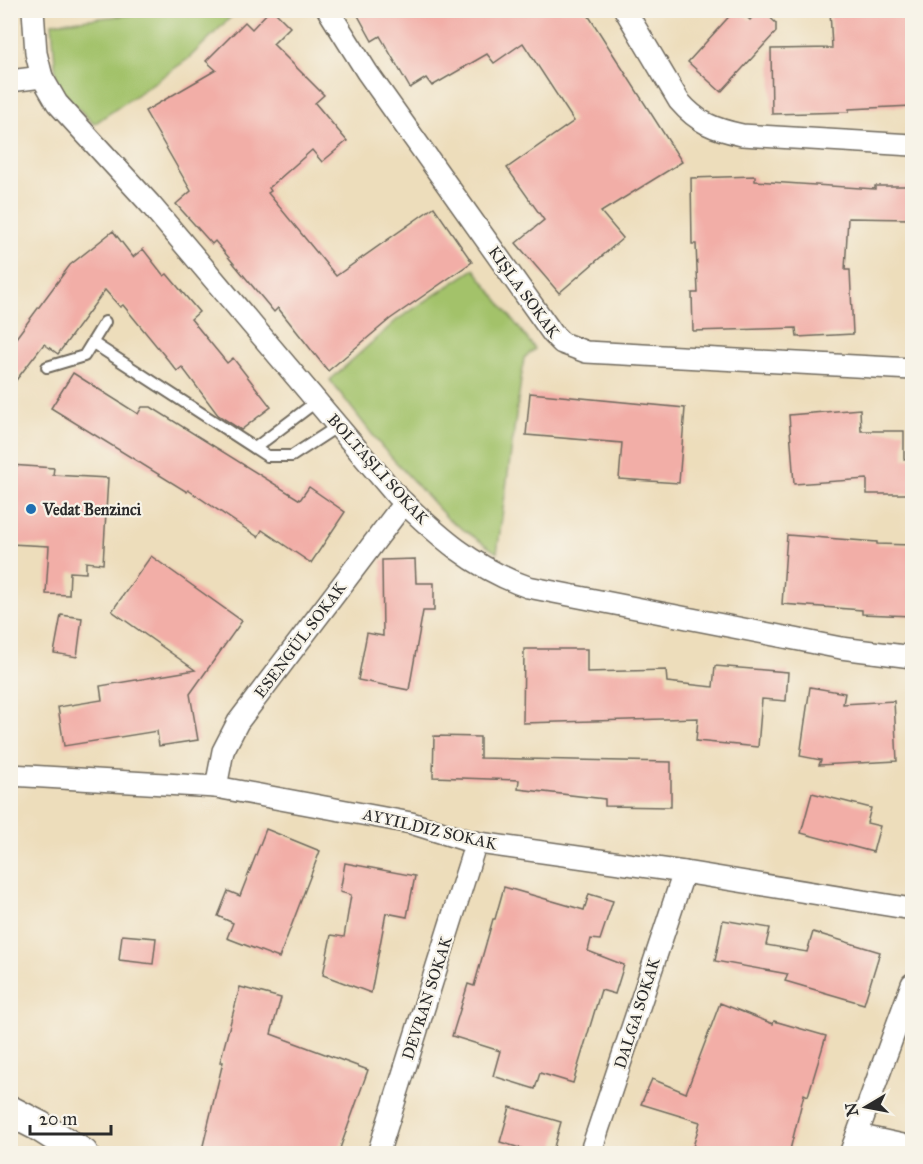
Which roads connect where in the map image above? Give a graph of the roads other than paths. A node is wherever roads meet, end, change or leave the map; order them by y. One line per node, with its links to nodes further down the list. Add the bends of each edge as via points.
1 (33, 10): 4 (street)
2 (328, 10): 10 (street, via 399,118 562,343 586,352)
3 (632, 13): 6 (street, via 679,102 704,124 742,135)
4 (42, 77): 5 (street); 11 (street, via 57,103 150,204)
5 (10, 81)
6 (912, 145)
7 (105, 322): 8 (lane)
8 (93, 344): 9 (lane, via 84,356); 13 (lane)
9 (47, 367)
10 (912, 369)
11 (317, 401): 12 (street); 13 (lane)
12 (338, 426): 13 (lane, via 292,456 267,456); 14 (street)
13 (255, 448)
14 (404, 502): 15 (street, via 477,564 528,587 840,648); 17 (street, ESENGÜL SOKAK, via 238,722 223,751)
15 (912, 657)
16 (14, 775): 17 (street)
17 (216, 788): 18 (street, via 411,822)
18 (476, 842): 19 (street); 26 (street, DEVRAN SOKAK)
19 (684, 872): 20 (street); 27 (street, DALGA SOKAK)
20 (912, 909)
21 (912, 984): 23 (street)
22 (10, 1111): 25 (street)
23 (854, 1144): 24 (street)
24 (912, 1147)
25 (83, 1154)
26 (378, 1154)
27 (590, 1154)

